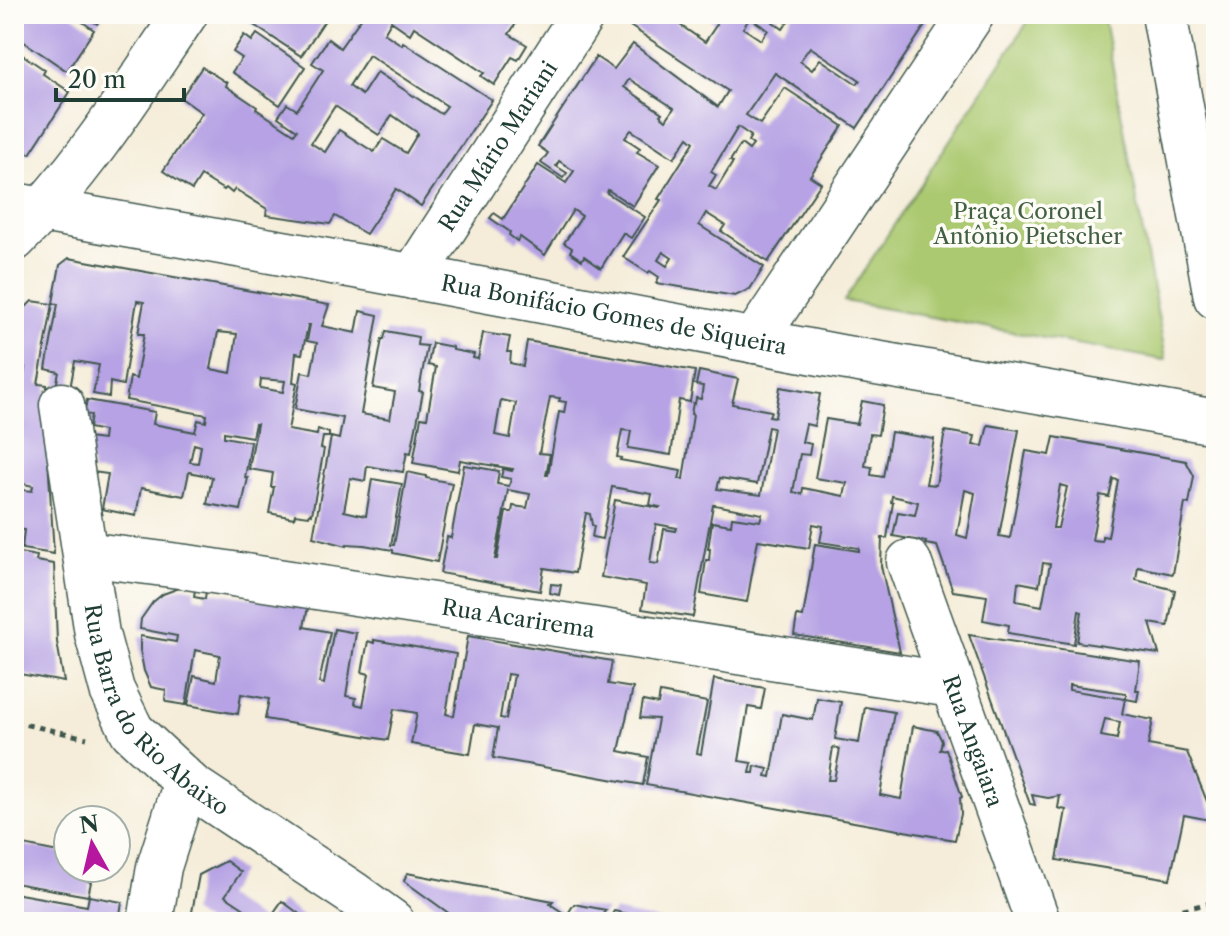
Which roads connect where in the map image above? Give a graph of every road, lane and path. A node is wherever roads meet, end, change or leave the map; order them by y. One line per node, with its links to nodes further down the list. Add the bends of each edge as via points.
1 (185, 14): 5 (street, via 104,135)
2 (583, 14): 6 (street, Rua Mário Mariani)
3 (972, 14): 8 (street)
4 (1164, 14): 7 (street)
5 (24, 218): 6 (street, Rua Bonifácio Gomes de Siqueira)
6 (413, 277): 8 (street, Rua Bonifácio Gomes de Siqueira)
7 (1216, 297)
8 (754, 341): 10 (street, Rua Bonifácio Gomes de Siqueira)
9 (62, 405): 11 (street, Rua Barra do Rio Abaixo)
10 (1216, 422)
11 (85, 554): 13 (street, Rua Acarirema); 14 (street, Rua Barra do Rio Abaixo, via 112,690 132,731)
12 (909, 562): 13 (street, Rua Angaiara)
13 (952, 685): 18 (street, Rua Angaiara)
14 (186, 782): 16 (street, via 159,867); 17 (street, Rua Barra do Rio Abaixo)
15 (1216, 902): 19 (path)
16 (150, 922)
17 (392, 922)
18 (1038, 922)
19 (1124, 922)

